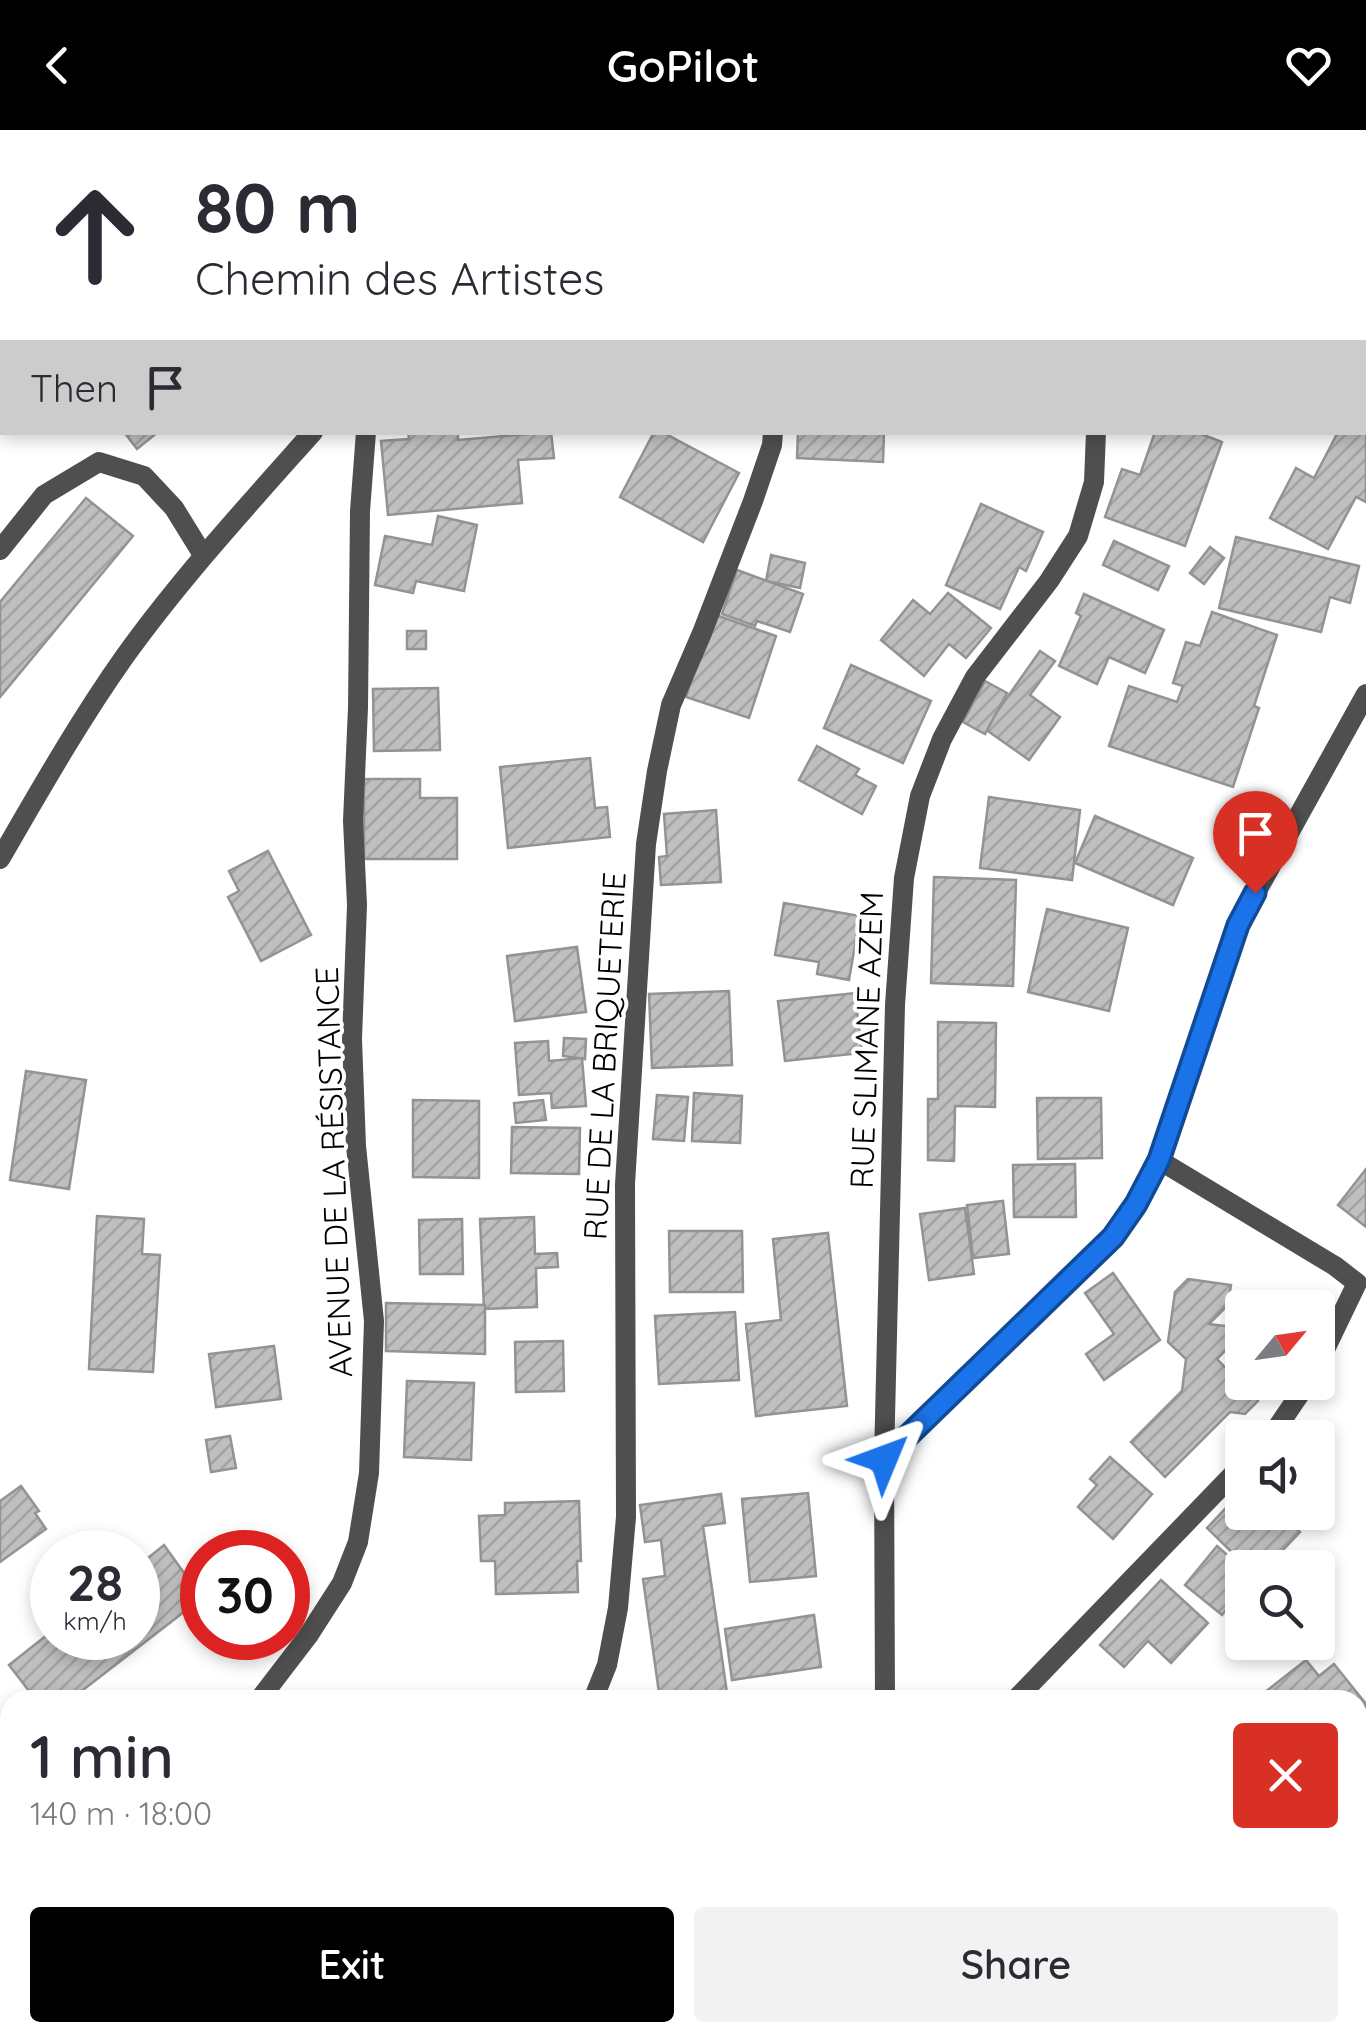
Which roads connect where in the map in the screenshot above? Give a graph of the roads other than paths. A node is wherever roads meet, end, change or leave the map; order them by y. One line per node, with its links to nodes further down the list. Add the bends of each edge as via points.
1 (310, 435): 6 (street)
2 (366, 435): 14 (street, AVENUE DE LA RÉSISTANCE, via 352,1039 374,1321 368,1474 358,1542 342,1584)
3 (773, 435): 15 (street, RUE DE LA BRIQUETERIE, via 671,706 649,826 625,1184 626,1518 618,1608)
4 (1096, 435): 12 (street, RUE SLIMANE AZEM, via 1094,482 1078,536 975,676 920,796 904,878 896,987)
5 (0, 550): 6 (street, via 44,494 99,462 144,476)
6 (203, 555): 8 (street, via 124,657)
7 (1366, 694): 9 (street, via 1238,925)
8 (0, 859)
9 (1159, 1160): 10 (street); 12 (street, via 1113,1237)
10 (1362, 1286): 11 (street)
11 (1335, 1334)
12 (884, 1459): 16 (street, RUE SLIMANE AZEM)
13 (1225, 1484): 17 (street)
14 (267, 1690)
15 (597, 1690)
16 (885, 1690)
17 (1025, 1690)

